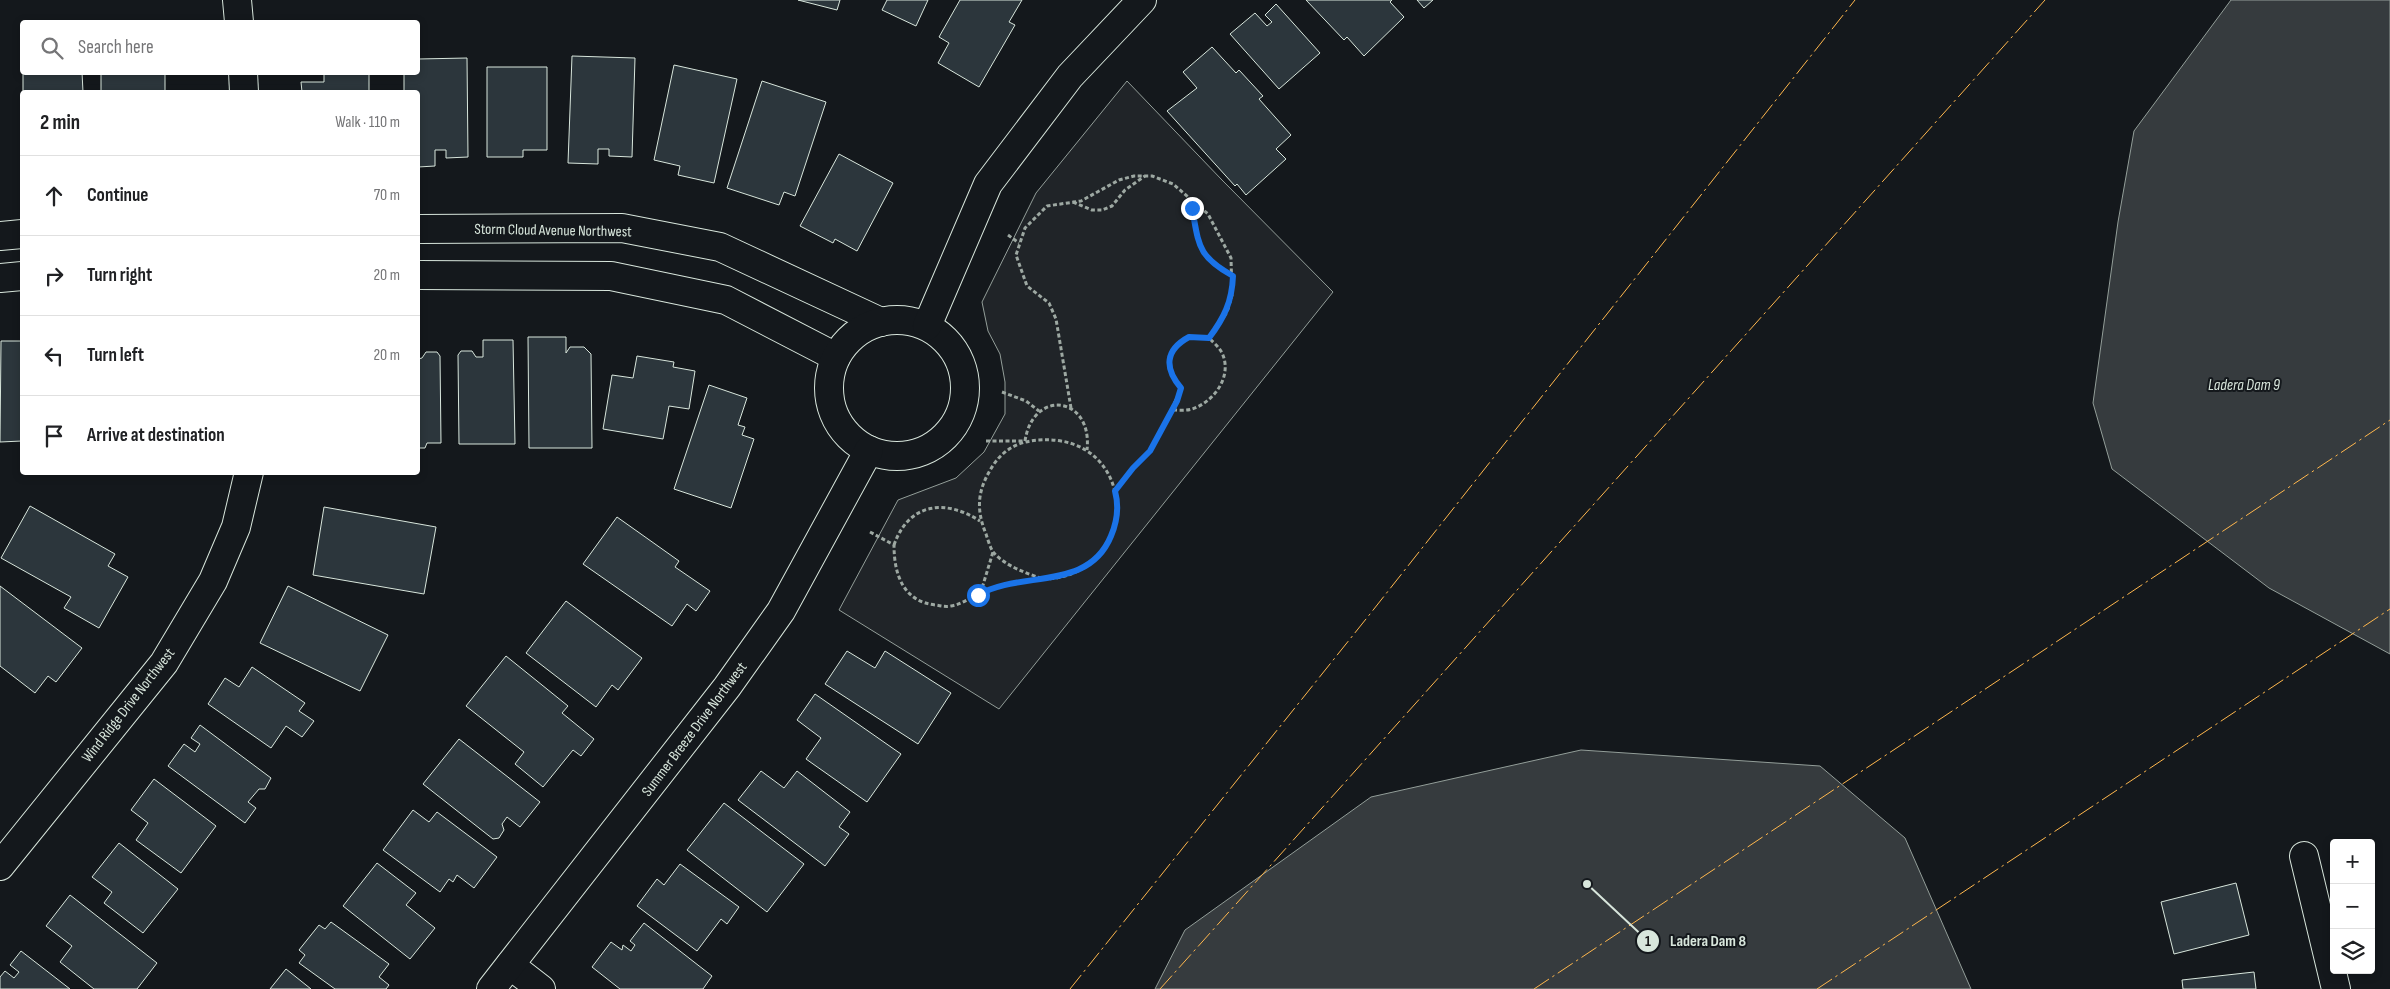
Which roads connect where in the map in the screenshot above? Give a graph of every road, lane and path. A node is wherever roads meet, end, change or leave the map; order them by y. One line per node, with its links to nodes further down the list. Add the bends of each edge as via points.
1 (237, 0): 3 (street)
2 (1140, 0): 19 (street, via 1070,76 988,184)
3 (239, 20)
4 (243, 75): 5 (street)
5 (244, 90)
6 (1145, 176): 7 (path, via 1172,184); 8 (path, via 1119,180 1091,197); 8 (path, via 1125,190 1112,206 1102,210 1092,210)
7 (1189, 199): 16 (path, via 1208,214 1217,228 1231,258); 16 (path, via 1200,247 1209,260)
8 (1072, 202): 13 (path, via 1047,206 1034,216)
9 (420, 229): 18 (street, Storm Cloud Avenue Northwest, via 622,228 720,247)
10 (20, 234): 12 (street)
11 (1008, 235): 13 (path)
12 (0, 236)
13 (1020, 243): 23 (path, via 1016,255 1021,276 1027,286 1049,303 1056,319)
14 (420, 275): 21 (street, via 611,276 726,300)
15 (20, 276): 17 (street)
16 (1233, 276): 20 (path, via 1227,312)
17 (0, 278)
18 (881, 322): 19 (street, via 905,320); 21 (street, via 857,333)
19 (927, 326): 28 (street, via 954,349 963,369 966,392 958,419 945,437 924,451 895,456)
20 (1209, 338): 24 (path, via 1189,337 1172,350 1170,372 1181,388); 24 (path, via 1221,351 1226,364 1216,393 1205,403 1189,410)
21 (836, 356): 28 (street, via 829,396 837,419 847,434)
22 (1002, 392): 25 (path, via 1026,401)
23 (1070, 408): 25 (path, via 1056,406); 29 (path, via 1082,417 1087,427)
24 (1172, 410): 31 (path, via 1150,451)
25 (1039, 411): 27 (path, via 1027,430)
26 (986, 441): 27 (path)
27 (1025, 441): 29 (path, via 1062,441); 32 (path, via 1008,449 983,481 978,514)
28 (869, 450): 40 (street, Summer Breeze Drive Northwest, via 781,611 727,687)
29 (1087, 450): 31 (path, via 1110,475)
30 (248, 475): 39 (street, Wind Ridge Drive Northwest, via 236,527 213,581 164,663)
31 (1115, 491): 36 (path, via 1118,500 1115,526 1108,544 1096,560 1075,573)
32 (981, 521): 34 (path, via 954,508 926,508 904,525); 35 (path)
33 (870, 532): 34 (path)
34 (894, 544): 37 (path, via 899,580 908,594 926,604 949,607)
35 (993, 552): 36 (path, via 1020,570); 37 (path)
36 (1043, 579): 37 (path, via 1027,580)
37 (978, 595)
38 (2304, 856): 43 (street)
39 (0, 866)
40 (510, 965): 41 (street, Summer Breeze Drive Northwest); 42 (street)
41 (491, 989)
42 (541, 989)
43 (2336, 989)

